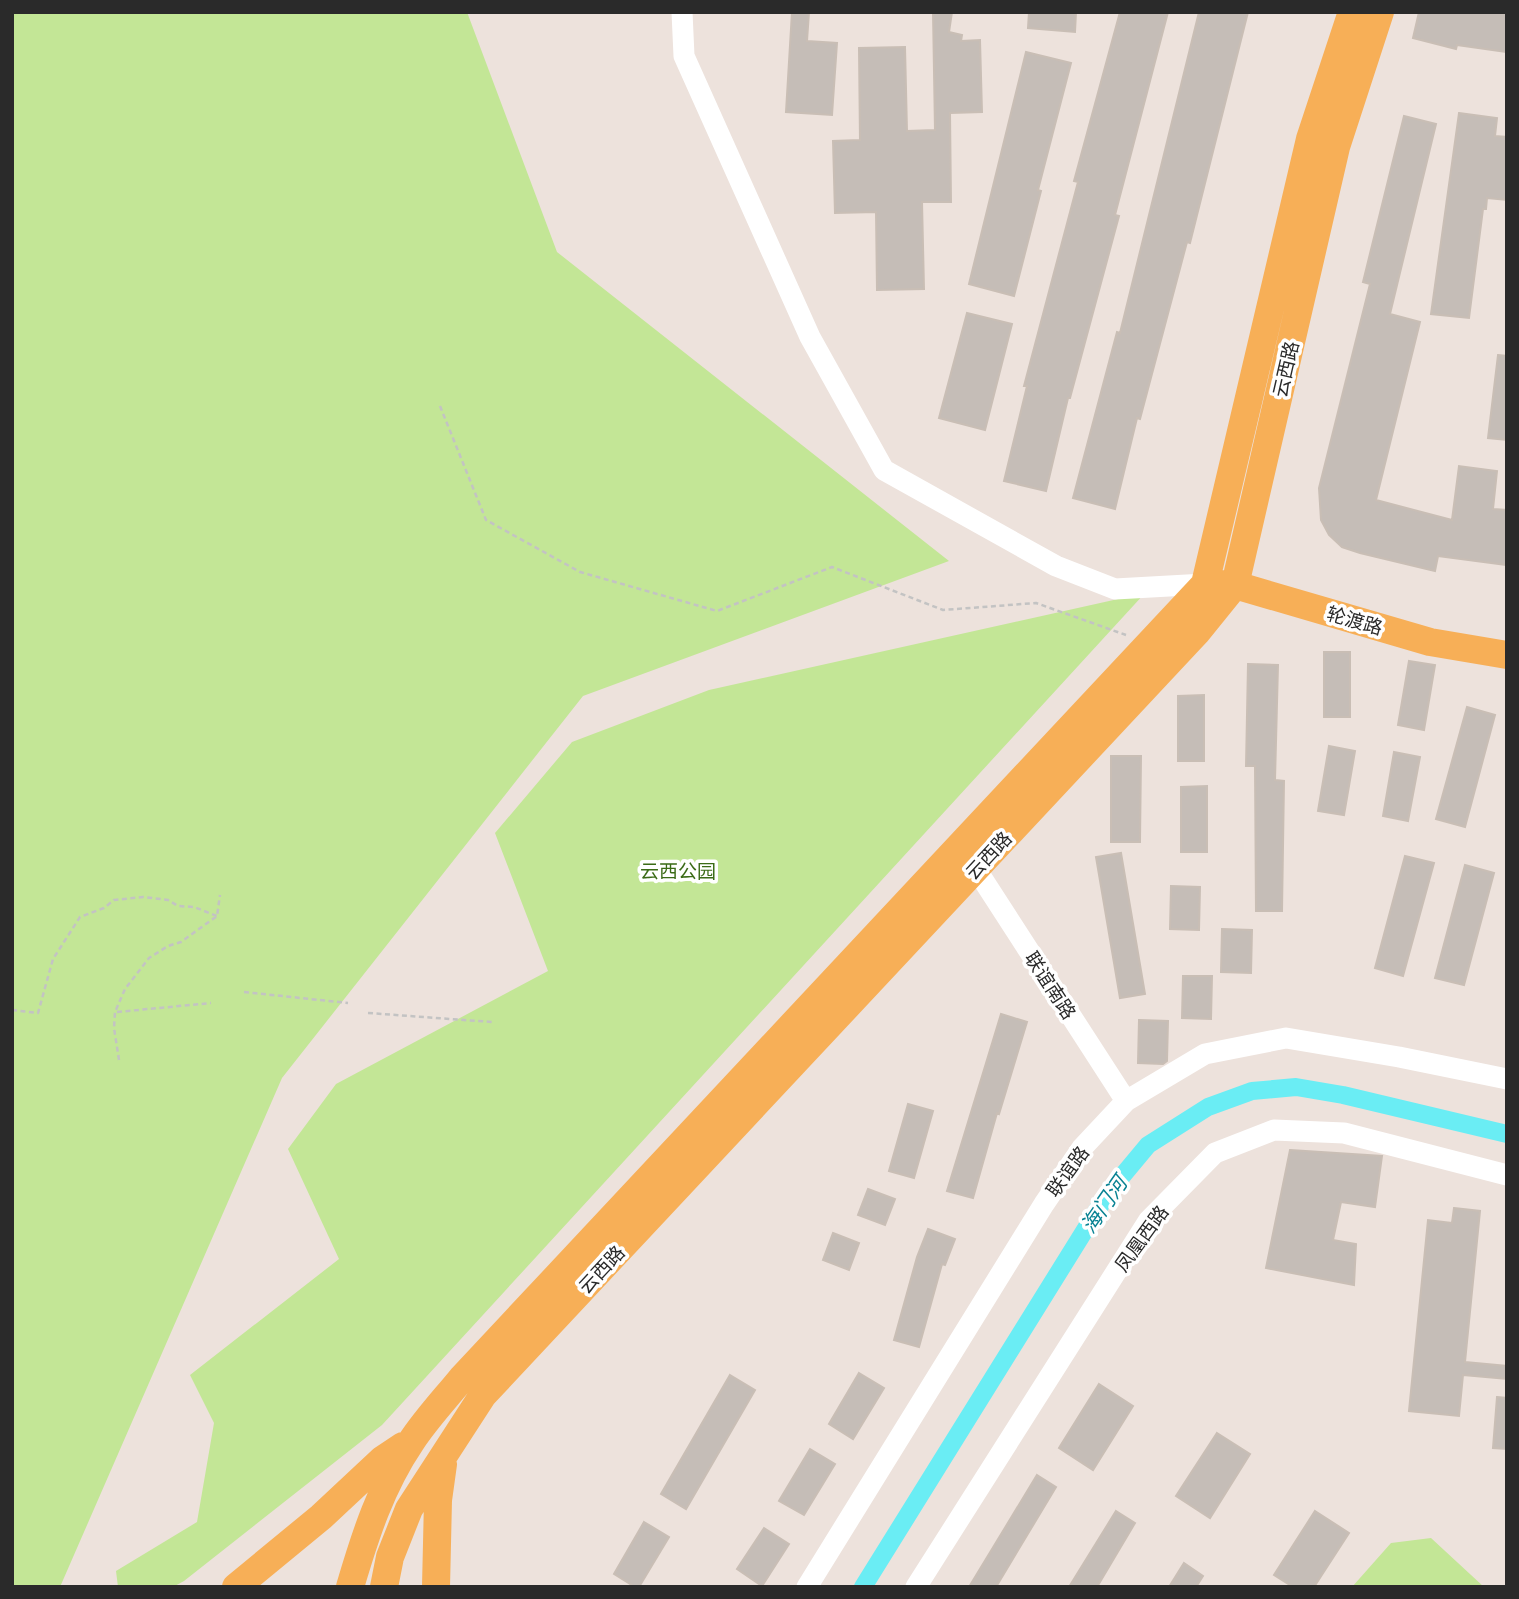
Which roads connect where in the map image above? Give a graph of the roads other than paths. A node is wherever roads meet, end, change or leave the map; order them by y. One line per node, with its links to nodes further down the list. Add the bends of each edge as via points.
1 (681, 12): 4 (street, via 684,56 810,337 884,470 1056,566 1115,589)
2 (1352, 12): 4 (main road, 云西路, via 1310,139)
3 (1381, 12): 5 (main road, 云西路, via 1336,147)
4 (1205, 584): 5 (main road, 轮渡路); 11 (main road, 云西路, via 462,1378)
5 (1235, 584): 6 (main road, 轮渡路, via 1430,642); 7 (main road, 云西路, via 1197,632)
6 (1507, 655)
7 (976, 869): 9 (street, 联谊南路); 12 (main road, 云西路, via 483,1395)
8 (1507, 1079): 9 (street, 联谊路, via 1286,1038 1205,1054)
9 (1126, 1101): 17 (street, 联谊路, via 1082,1148 1044,1204)
10 (1507, 1175): 18 (street, 凤凰西路, via 1344,1133 1274,1130 1215,1153 1149,1220)
11 (411, 1440): 13 (main road, 云西路); 14 (main road, 云西路, via 368,1526)
12 (445, 1454): 15 (main road, 云西路, via 399,1530); 16 (main road, via 438,1500)
13 (236, 1587)
14 (350, 1587)
15 (384, 1587)
16 (436, 1587)
17 (807, 1587)
18 (916, 1587)

